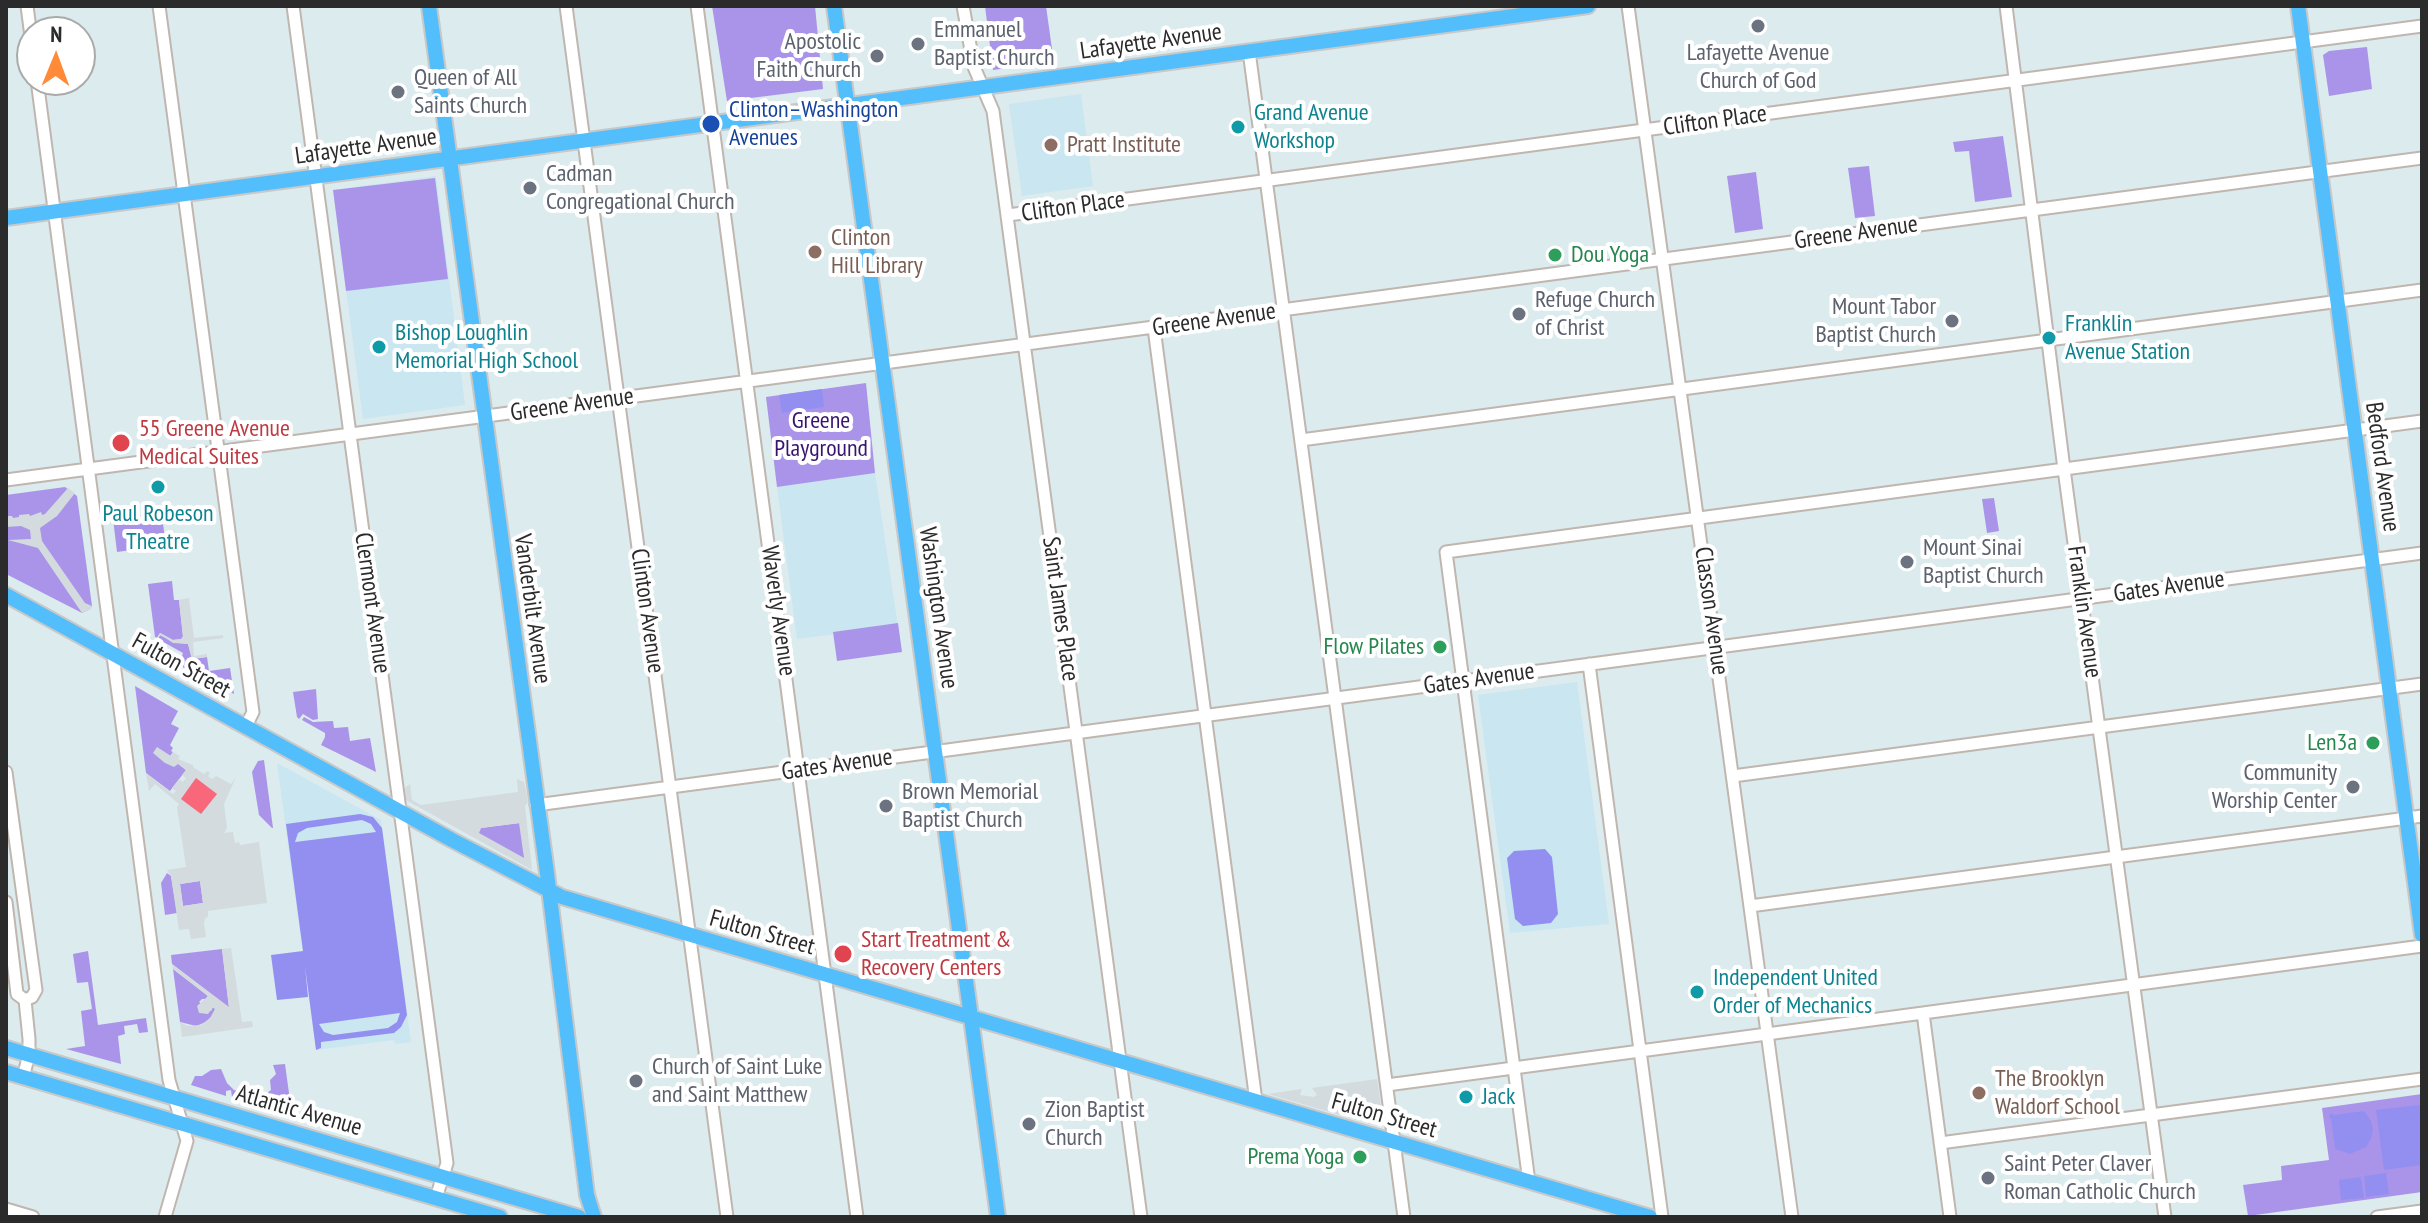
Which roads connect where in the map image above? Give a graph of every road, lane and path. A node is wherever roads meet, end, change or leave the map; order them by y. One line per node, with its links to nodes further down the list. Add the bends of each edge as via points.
1 (159, 6): 27 (street)
2 (293, 6): 25 (street, Clermont Avenue)
3 (429, 6): 22 (main road, Vanderbilt Avenue)
4 (566, 6): 21 (street, Clinton Avenue)
5 (697, 6): 19 (street, Waverly Avenue)
6 (834, 6): 18 (main road, Washington Avenue)
7 (963, 6): 16 (street, Saint James Place, via 974,67)
8 (1588, 6): 14 (main road, Lafayette Avenue)
9 (1628, 6): 20 (street, Classon Avenue)
10 (2006, 6): 15 (street, Franklin Avenue)
11 (2298, 6): 13 (main road, Bedford Avenue)
12 (2422, 26): 13 (street, Clifton Place)
13 (2303, 42): 15 (street, Clifton Place); 24 (main road, Bedford Avenue)
14 (1249, 51): 16 (main road, Lafayette Avenue); 26 (street)
15 (2015, 80): 20 (street, Clifton Place); 28 (street, Franklin Avenue)
16 (984, 87): 18 (main road, Lafayette Avenue); 30 (street, Saint James Place, via 993,111)
17 (39, 96): 29 (street)
18 (848, 105): 19 (main road, Lafayette Avenue); 39 (main road, Washington Avenue)
19 (713, 124): 21 (main road, Lafayette Avenue); 40 (street, Waverly Avenue)
20 (1646, 130): 26 (street, Clifton Place); 32 (street, Classon Avenue)
21 (584, 140): 22 (main road, Lafayette Avenue); 42 (street, Clinton Avenue)
22 (450, 158): 25 (main road, Lafayette Avenue); 43 (main road, Vanderbilt Avenue)
23 (2422, 158): 24 (street, Greene Avenue)
24 (2320, 171): 28 (street, Greene Avenue); 34 (main road, Bedford Avenue)
25 (315, 176): 27 (main road, Lafayette Avenue); 46 (street, Clermont Avenue)
26 (1266, 181): 30 (street, Clifton Place); 35 (street)
27 (184, 194): 29 (main road, Lafayette Avenue); 48 (street)
28 (2032, 209): 32 (street, Greene Avenue); 37 (street, Franklin Avenue)
29 (54, 211): 31 (main road, Lafayette Avenue); 50 (street)
30 (1008, 215): 38 (street, Saint James Place)
31 (6, 218)
32 (1664, 260): 35 (street, Greene Avenue); 41 (street, Classon Avenue)
33 (2422, 290): 34 (street)
34 (2337, 301): 37 (street); 45 (main road, Bedford Avenue)
35 (1283, 310): 36 (street, Greene Avenue); 47 (street)
36 (1154, 328): 38 (street, Greene Avenue); 64 (street)
37 (2047, 340): 41 (street); 49 (street, Franklin Avenue)
38 (1025, 345): 39 (street, Greene Avenue); 67 (street, Saint James Place)
39 (883, 364): 40 (street, Greene Avenue); 68 (main road, Washington Avenue)
40 (748, 382): 42 (street, Greene Avenue); 69 (street, Waverly Avenue)
41 (1681, 388): 47 (street); 52 (street, Classon Avenue)
42 (619, 399): 43 (street, Greene Avenue); 72 (street, Clinton Avenue)
43 (484, 417): 46 (street, Greene Avenue); 74 (main road, Vanderbilt Avenue)
44 (2422, 421): 45 (street)
45 (2354, 430): 49 (street); 54 (main road, Bedford Avenue)
46 (350, 435): 48 (street, Greene Avenue); 75 (street, Clermont Avenue)
47 (1301, 440): 63 (street)
48 (219, 452): 50 (street, Greene Avenue); 65 (street, via 253,712)
49 (2064, 469): 52 (street); 56 (street, Franklin Avenue)
50 (89, 470): 51 (street, Greene Avenue); 58 (street)
51 (6, 480)
52 (1698, 518): 57 (street, Classon Avenue); 60 (street, via 1446,552)
53 (2422, 553): 54 (street, Gates Avenue)
54 (2372, 559): 56 (street, Gates Avenue); 62 (main road, Bedford Avenue)
55 (6, 595): 58 (main road, Fulton Street)
56 (2082, 598): 57 (street, Gates Avenue); 66 (street, Franklin Avenue)
57 (1716, 647): 59 (street, Gates Avenue); 71 (street, Classon Avenue)
58 (113, 653): 65 (main road, Fulton Street); 100 (street)
59 (1589, 664): 60 (street, Gates Avenue); 92 (street)
60 (1463, 681): 63 (street, Gates Avenue); 95 (street)
61 (2422, 684): 62 (street)
62 (2389, 689): 66 (street); 77 (main road, Bedford Avenue)
63 (1335, 698): 64 (street, Gates Avenue); 99 (street)
64 (1206, 715): 67 (street, Gates Avenue); 101 (street)
65 (246, 726): 75 (main road, Fulton Street)
66 (2099, 727): 71 (street); 78 (street, Franklin Avenue)
67 (1076, 733): 68 (street, Gates Avenue); 94 (street, Saint James Place)
68 (936, 752): 69 (street, Gates Avenue); 89 (main road, Washington Avenue)
69 (800, 769): 72 (street, Gates Avenue); 85 (street, Waverly Avenue)
70 (6, 772): 73 (street)
71 (1733, 776): 81 (street, Classon Avenue)
72 (670, 787): 74 (street, Gates Avenue); 82 (street, Clinton Avenue)
73 (7, 790): 87 (street, via 36,990)
74 (536, 805): 79 (main road, Vanderbilt Avenue)
75 (401, 811): 79 (main road, Fulton Street); 106 (street, Clermont Avenue, via 447,1163)
76 (2422, 816): 77 (street)
77 (2406, 818): 78 (street); 83 (main road, Bedford Avenue)
78 (2117, 857): 81 (street); 86 (street, Franklin Avenue)
79 (549, 891): 82 (main road, Fulton Street); 115 (main road, Vanderbilt Avenue)
80 (6, 902): 87 (street, via 17,994)
81 (1750, 906): 90 (street, Classon Avenue)
82 (690, 935): 85 (main road, Fulton Street); 116 (street, Clinton Avenue)
83 (2422, 935)
84 (2422, 946): 86 (street)
85 (827, 975): 89 (main road, Fulton Street); 117 (street, Waverly Avenue)
86 (2134, 985): 88 (street); 102 (street, Franklin Avenue)
87 (25, 1000): 93 (street)
88 (1923, 1013): 90 (street); 105 (street)
89 (972, 1017): 94 (main road, Fulton Street); 118 (main road, Washington Avenue)
90 (1767, 1034): 92 (street); 123 (street, Classon Avenue)
91 (6, 1048): 93 (main road, Atlantic Avenue)
92 (1640, 1051): 95 (street); 122 (street)
93 (29, 1055): 97 (street); 100 (main road, Atlantic Avenue)
94 (1120, 1061): 101 (main road, Fulton Street); 119 (street, Saint James Place)
95 (1515, 1068): 99 (street); 107 (street)
96 (6, 1072): 97 (main road, Atlantic Avenue)
97 (23, 1077): 103 (main road, Atlantic Avenue)
98 (2422, 1079): 102 (street)
99 (1387, 1085): 104 (street)
100 (174, 1097): 103 (street); 106 (main road, Atlantic Avenue)
101 (1256, 1101): 104 (main road, Fulton Street)
102 (2151, 1116): 105 (street); 125 (street, Franklin Avenue)
103 (182, 1124): 108 (main road, Atlantic Avenue); 112 (street, via 186,1144)
104 (1394, 1142): 107 (main road, Fulton Street); 120 (street)
105 (1940, 1143): 124 (street)
106 (443, 1176): 108 (street, Clermont Avenue); 114 (main road, Atlantic Avenue)
107 (1529, 1182): 121 (main road, Fulton Street)
108 (436, 1198): 113 (main road, Atlantic Avenue)
109 (6, 1209): 111 (street)
110 (2422, 1211): 126 (street)
111 (33, 1217)
112 (165, 1217)
113 (500, 1217)
114 (579, 1217)
115 (594, 1217)
116 (727, 1217)
117 (857, 1217)
118 (998, 1217)
119 (1141, 1217)
120 (1404, 1217)
121 (1650, 1217)
122 (1662, 1217)
123 (1792, 1217)
124 (1950, 1217)
125 (2165, 1217)
126 (2377, 1217)

